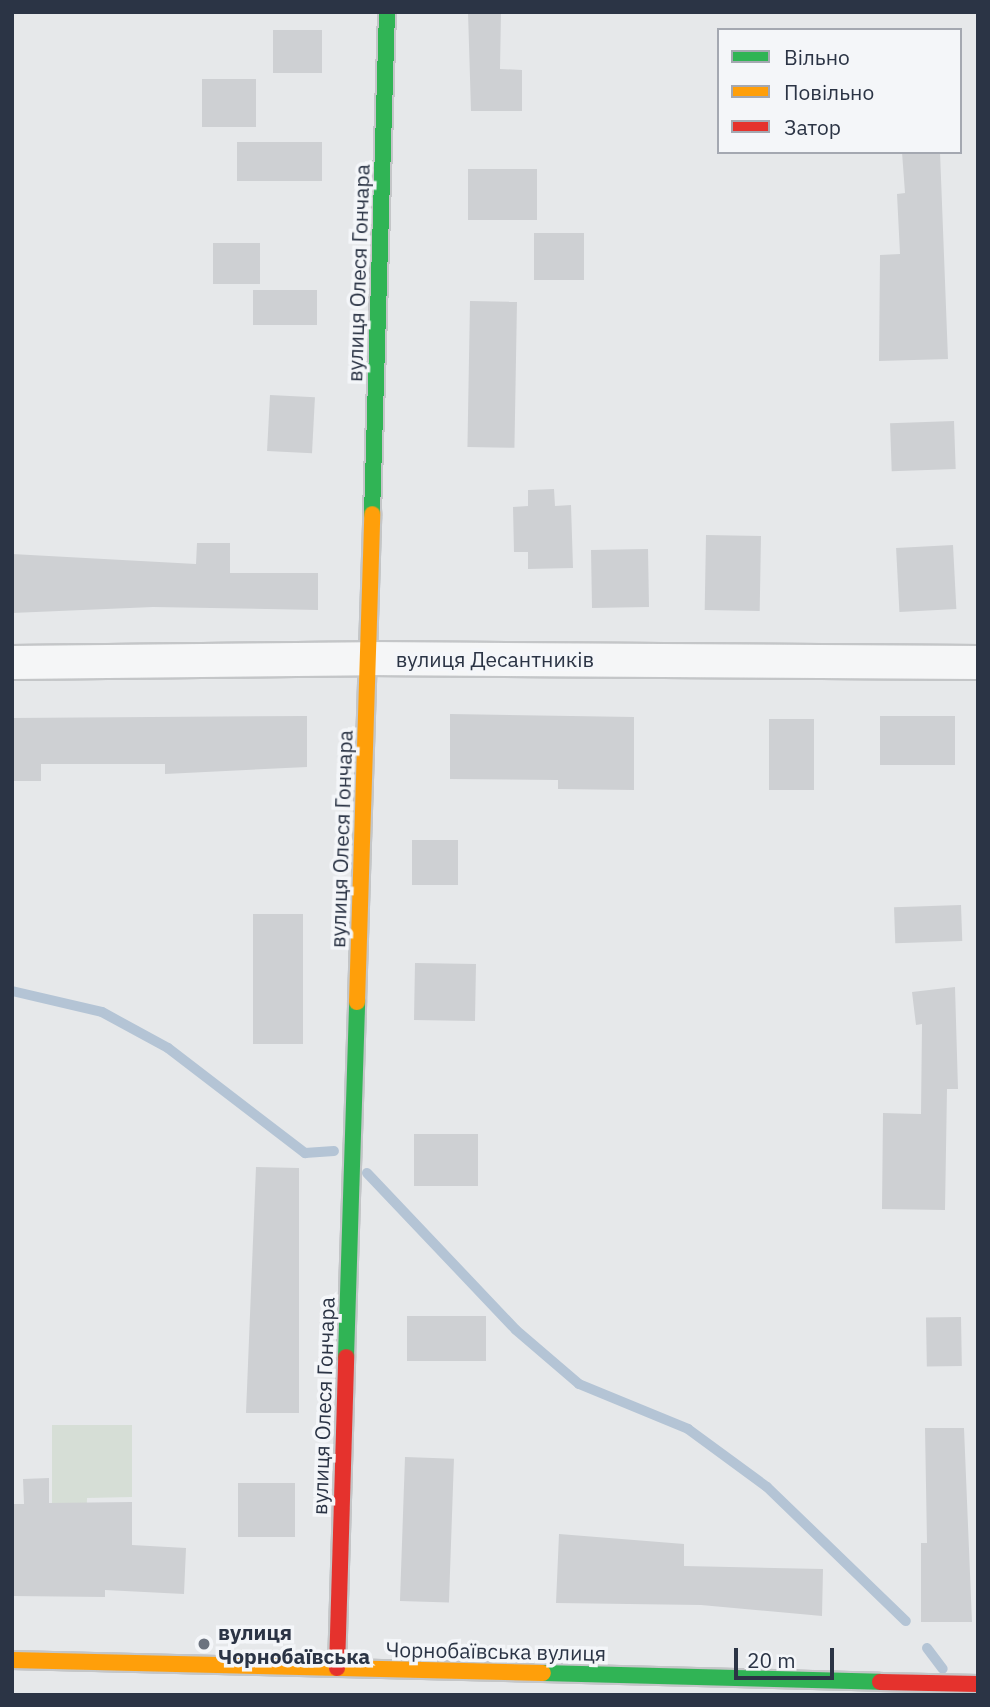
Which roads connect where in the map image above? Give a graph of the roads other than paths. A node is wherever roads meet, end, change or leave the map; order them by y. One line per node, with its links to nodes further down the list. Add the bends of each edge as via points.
1 (387, 12): 2 (street, вулиця Олеся Гончара)
2 (367, 658): 3 (street, вулиця Десантників); 4 (street, вулиця Десантників); 6 (street, вулиця Олеся Гончара)
3 (12, 662)
4 (978, 662)
5 (12, 1660): 6 (street, Чорнобаївська вулиця)
6 (337, 1668): 7 (street, Чорнобаївська вулиця)
7 (978, 1684)

